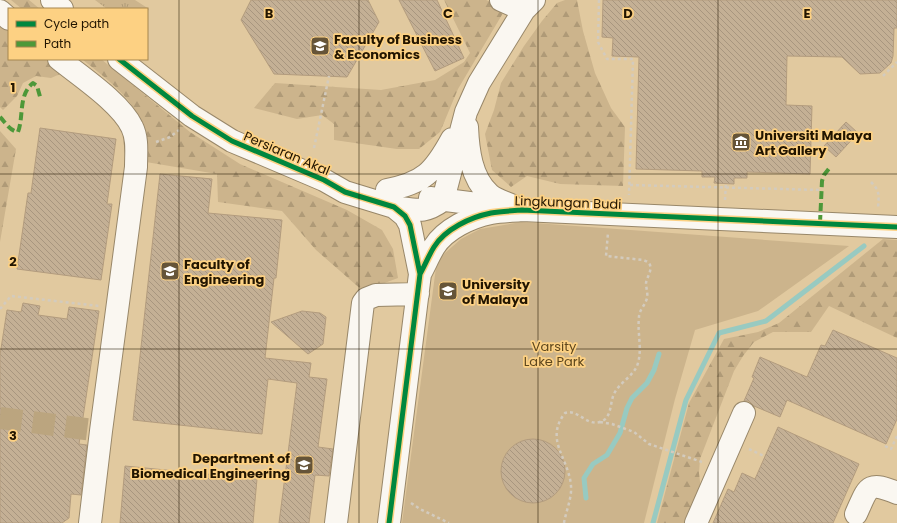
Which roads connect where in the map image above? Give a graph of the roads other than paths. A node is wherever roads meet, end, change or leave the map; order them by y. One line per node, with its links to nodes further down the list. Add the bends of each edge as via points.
1 (52, 0): 4 (street)
2 (501, 0): 3 (street)
3 (529, 5): 9 (street, via 479,82)
4 (61, 8)
5 (0, 11): 6 (street)
6 (8, 18)
7 (60, 60): 18 (street, via 113,103 132,126 136,142 136,167)
8 (120, 60): 10 (street, Persiaran Akal, via 192,116 232,141 324,180 351,182)
9 (466, 112): 10 (street, via 440,161 429,173 404,187); 11 (street); 12 (street, via 467,146 477,180 489,195)
10 (391, 199): 11 (street, Persiaran Akal); 14 (street, via 410,225)
11 (443, 200): 12 (street, Lingkungan Budi)
12 (522, 210): 13 (street, Lingkungan Budi); 14 (street, Lingkungan Budi, via 490,213 445,234 434,246)
13 (897, 227)
14 (419, 284): 19 (street, via 366,298 363,303); 20 (street, Lingkungan Budi)
15 (744, 413): 21 (street)
16 (897, 493): 17 (street, via 883,487 873,487 866,492)
17 (856, 514)
18 (90, 523)
19 (336, 523)
20 (389, 523)
21 (696, 523)

